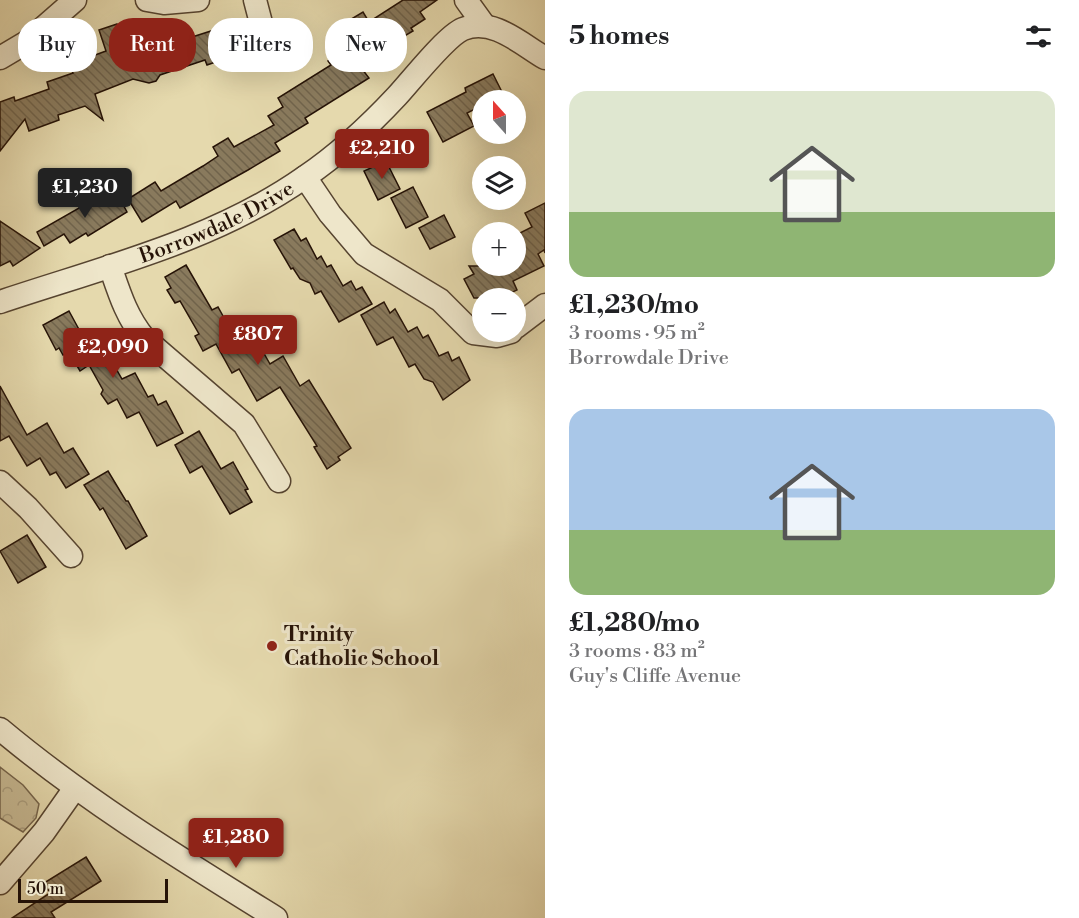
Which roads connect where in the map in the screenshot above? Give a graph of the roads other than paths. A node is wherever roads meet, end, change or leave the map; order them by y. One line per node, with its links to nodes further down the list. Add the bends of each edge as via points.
1 (75, 0): 8 (street, via 27,42)
2 (147, 0): 3 (street)
3 (198, 0)
4 (255, 0): 6 (street)
5 (466, 0): 7 (street)
6 (260, 18)
7 (484, 26): 9 (street, via 503,32); 10 (street, Borrowdale Drive, via 455,34 366,128)
8 (0, 58)
9 (545, 58)
10 (305, 177): 11 (street, Borrowdale Drive, via 238,218 199,236); 15 (street, via 352,243 440,300)
11 (110, 266): 12 (street, Borrowdale Drive); 16 (street, via 135,327 244,424)
12 (0, 302)
13 (545, 305): 14 (street)
14 (526, 319)
15 (472, 332)
16 (279, 481)
17 (0, 482): 18 (street)
18 (71, 556)
19 (0, 729): 20 (street)
20 (75, 788): 21 (street); 22 (street)
21 (0, 883)
22 (276, 918)

